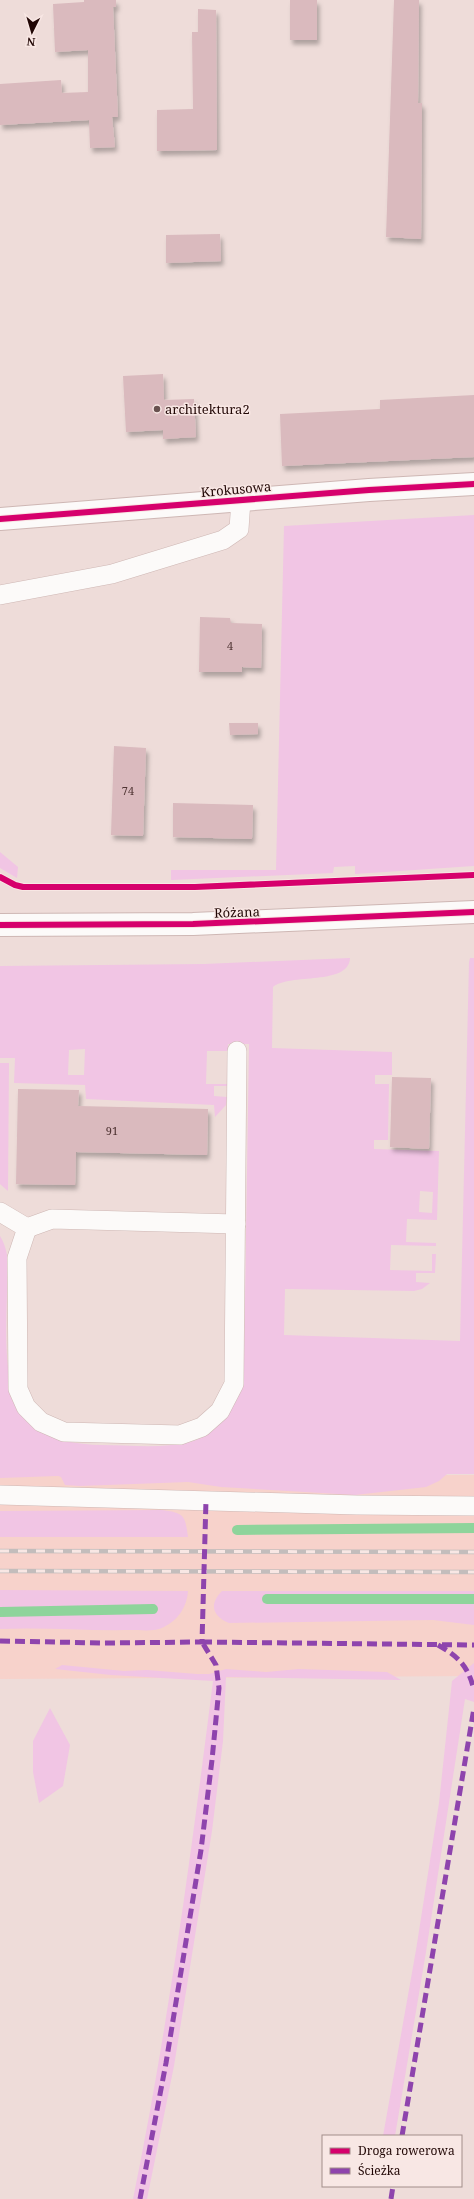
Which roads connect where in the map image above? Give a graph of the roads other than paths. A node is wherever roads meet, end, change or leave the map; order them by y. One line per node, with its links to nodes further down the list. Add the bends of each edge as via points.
1 (474, 484): 2 (street, Krokusowa)
2 (241, 500): 3 (street, Krokusowa); 4 (lane, Krokusowa, via 239,529 223,540 112,574)
3 (0, 519)
4 (0, 595)
5 (474, 912): 6 (street, Różana, via 193,924)
6 (0, 925)
7 (237, 1051): 9 (lane)
8 (0, 1212): 10 (lane)
9 (236, 1224): 10 (lane, via 52,1219); 10 (lane, via 234,1384 220,1411 202,1427 180,1435 64,1432 41,1422 26,1407 18,1389 17,1258)
10 (27, 1228)
11 (0, 1495): 12 (lane)
12 (474, 1506)

